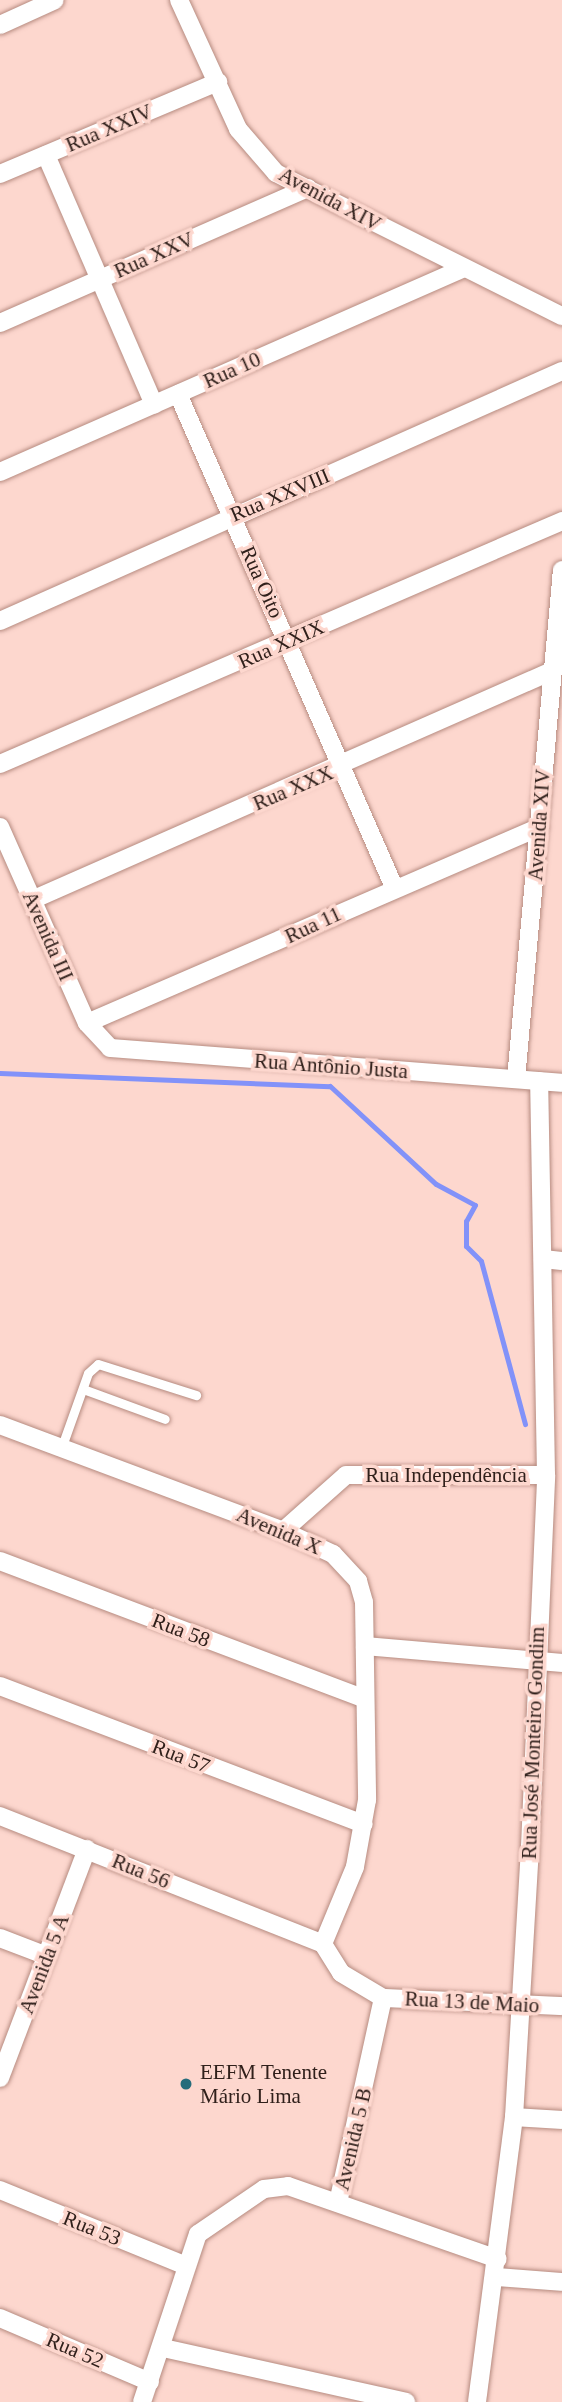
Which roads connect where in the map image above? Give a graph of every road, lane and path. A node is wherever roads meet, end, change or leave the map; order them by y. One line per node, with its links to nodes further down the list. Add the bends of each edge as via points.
1 (55, 0): 3 (street)
2 (179, 0): 4 (street, Avenida XIV)
3 (0, 25)
4 (218, 82): 5 (street, Rua XXIV); 7 (street, Avenida XIV, via 257,154 276,173)
5 (46, 155): 6 (street, Rua XXIV); 9 (street)
6 (0, 174)
7 (308, 188): 8 (street, Avenida XIV); 9 (street, Rua XXV)
8 (464, 268): 10 (street, Avenida XIV); 13 (street, Rua 10)
9 (99, 279): 11 (street, Rua XXV); 14 (street)
10 (562, 316)
11 (0, 323)
12 (562, 371): 16 (street, Rua XXVIII)
13 (178, 394): 14 (street, Rua 10); 16 (street, Rua Oito)
14 (154, 405): 15 (street, Rua 10)
15 (0, 472)
16 (232, 515): 19 (street, Rua XXVIII); 20 (street, Rua Oito)
17 (562, 521): 20 (street, Rua XXIX)
18 (562, 570): 21 (street, Avenida XIV)
19 (0, 621)
20 (289, 640): 22 (street, Rua XXIX); 23 (street, Rua Oito)
21 (552, 671): 23 (street, Rua XXX); 25 (street, Avenida XIV)
22 (0, 764)
23 (340, 768): 26 (street, Rua Oito); 27 (street, Rua XXX)
24 (0, 827): 27 (street, Avenida III)
25 (538, 827): 26 (street, Rua 11); 30 (street, Avenida XIV)
26 (394, 887): 28 (street, Rua 11)
27 (32, 900): 28 (street, Avenida III)
28 (87, 1023): 29 (street, Avenida III)
29 (102, 1042): 30 (street, Rua Antônio Justa, via 121,1052)
30 (516, 1079): 31 (street, Rua Antônio Justa)
31 (539, 1082): 32 (street, Rua Antônio Justa); 33 (street, Rua José Monteiro Gondim)
32 (562, 1083)
33 (543, 1259): 34 (street); 40 (street, Rua José Monteiro Gondim)
34 (562, 1261)
35 (83, 1389): 36 (lane, via 92,1367 107,1363); 37 (lane); 39 (lane)
36 (196, 1395)
37 (165, 1419)
38 (0, 1425): 39 (street, Avenida X)
39 (62, 1446): 41 (street, Avenida X)
40 (551, 1480): 41 (street, Rua Independência, via 345,1475); 44 (street, Rua José Monteiro Gondim)
41 (283, 1531): 43 (street, Avenida X, via 333,1554 358,1581)
42 (0, 1561): 47 (street, Rua 58)
43 (365, 1646): 44 (street); 47 (street, Avenida X)
44 (537, 1661): 45 (street); 55 (street, Rua José Monteiro Gondim)
45 (562, 1663)
46 (0, 1686): 49 (street, Rua 57)
47 (363, 1698): 49 (street, Avenida X)
48 (0, 1815): 50 (street, Rua 56)
49 (364, 1824): 52 (street, Avenida X, via 355,1867)
50 (87, 1849): 52 (street, Rua 56); 53 (street, Avenida 5 A)
51 (0, 1938): 53 (street)
52 (323, 1944): 54 (street, via 341,1973)
53 (47, 1956): 57 (street, Avenida 5 A)
54 (383, 1998): 55 (street, Rua 13 de Maio); 61 (street, Avenida 5 B)
55 (519, 2004): 56 (street, Rua 13 de Maio); 58 (street, Rua José Monteiro Gondim)
56 (562, 2006)
57 (1, 2071)
58 (514, 2117): 59 (street); 62 (street, Rua José Monteiro Gondim)
59 (562, 2120)
60 (0, 2190): 63 (street, Rua 53)
61 (338, 2202): 62 (street); 63 (street, Avenida 5 B, via 288,2186 264,2189 206,2224)
62 (498, 2259): 64 (street, Rua José Monteiro Gondim)
63 (184, 2265): 67 (street, Avenida 5 B)
64 (496, 2277): 65 (street); 71 (street, Rua José Monteiro Gondim)
65 (562, 2282)
66 (0, 2318): 68 (street, Rua 52)
67 (163, 2348): 68 (street, Avenida 5 B); 70 (street)
68 (150, 2382): 69 (street, Avenida 5 B)
69 (142, 2402)
70 (406, 2402)
71 (477, 2402)

